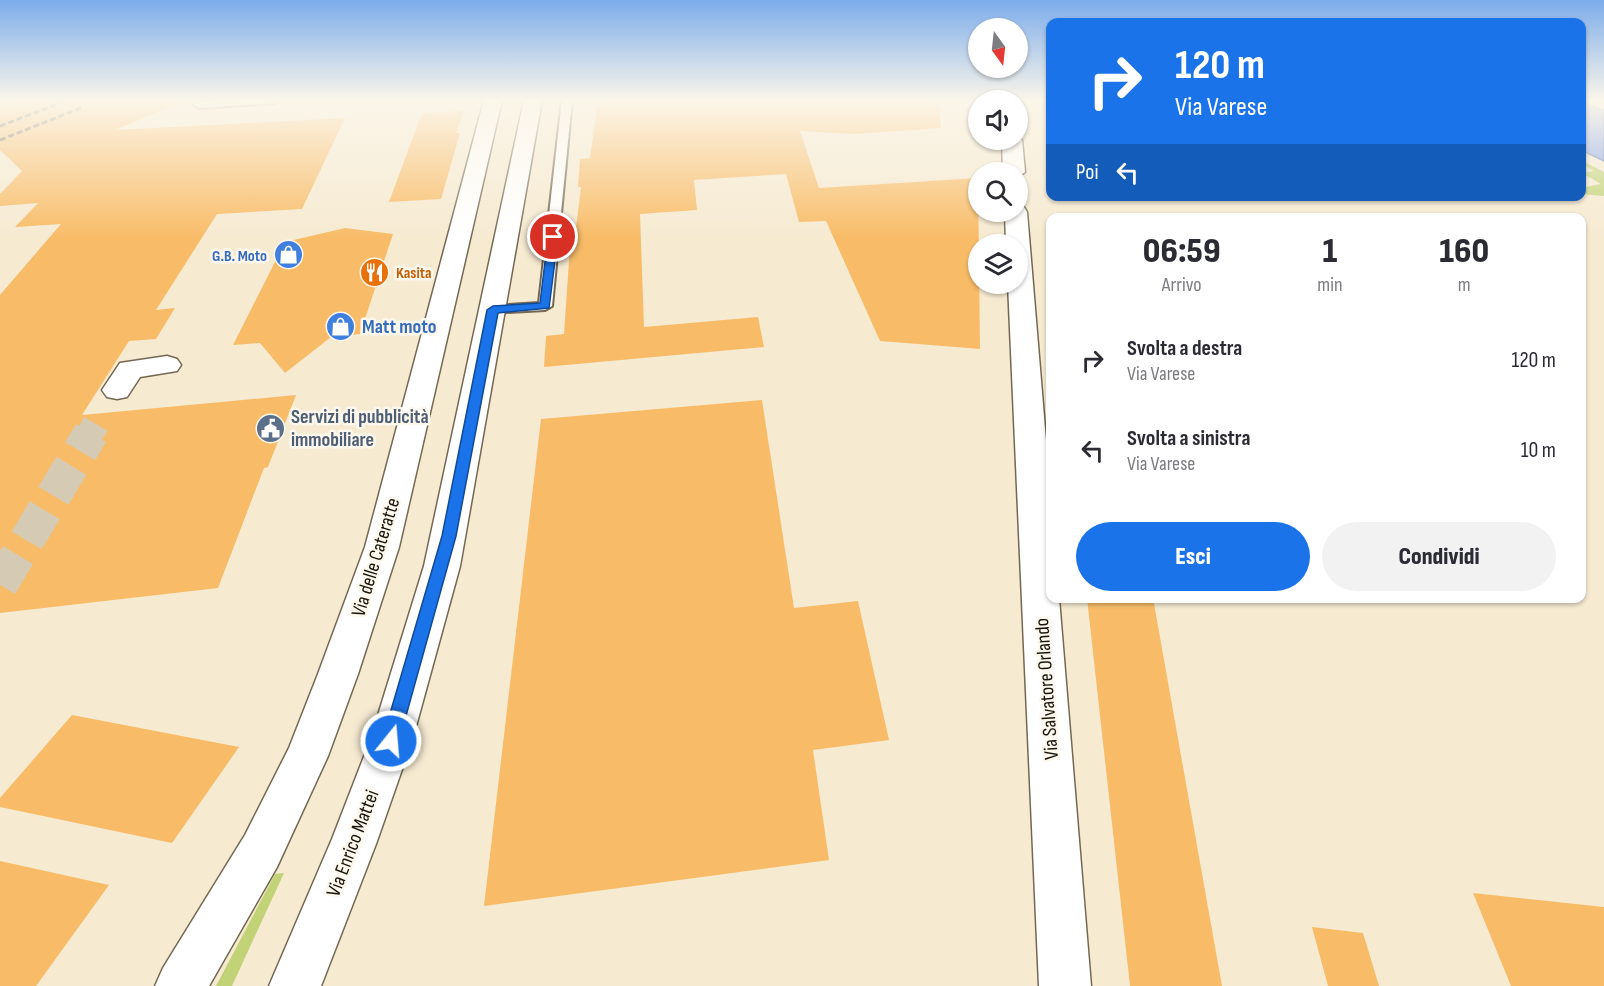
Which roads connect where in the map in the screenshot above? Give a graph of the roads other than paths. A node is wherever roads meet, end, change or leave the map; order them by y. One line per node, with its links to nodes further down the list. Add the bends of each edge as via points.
1 (482, 146): 8 (street, Via delle Cateratte, via 382,547 338,674 307,756 261,851)
2 (524, 146): 5 (street, Via Enrico Mattei)
3 (562, 146): 5 (lane, via 546,306)
4 (1017, 222): 10 (street, Via Salvatore Orlando)
5 (493, 310): 9 (street, Via Enrico Mattei, via 451,526 422,638 353,844)
6 (167, 365): 7 (street, via 130,369)
7 (117, 390)
8 (181, 986)
9 (295, 986)
10 (1065, 986)

